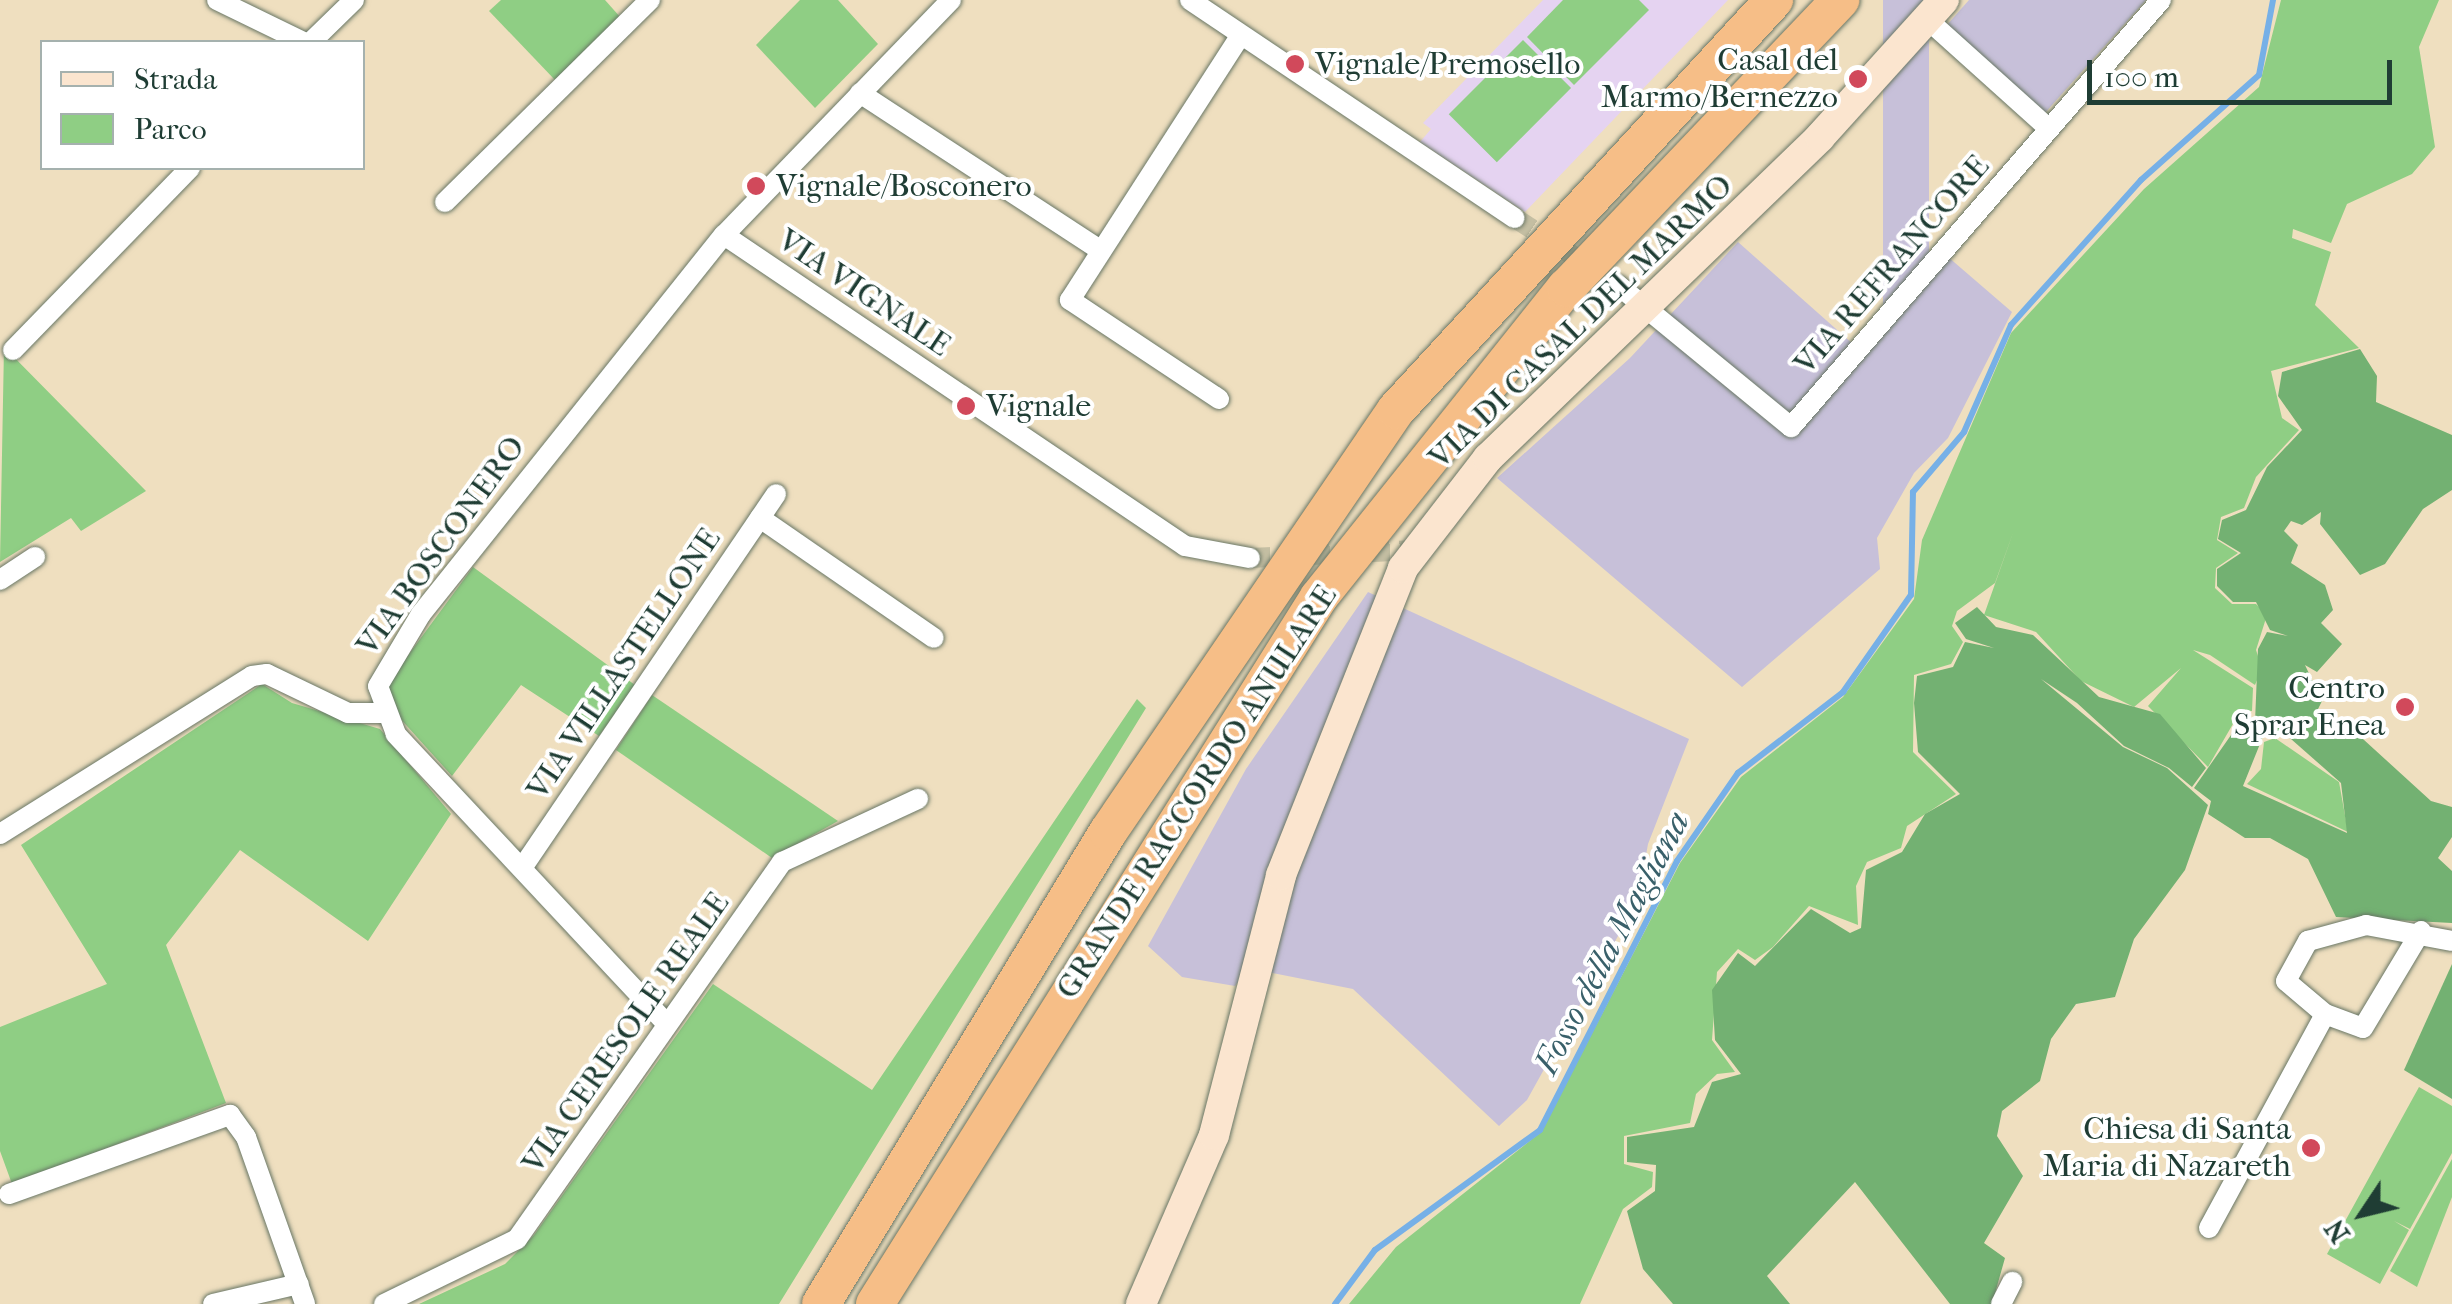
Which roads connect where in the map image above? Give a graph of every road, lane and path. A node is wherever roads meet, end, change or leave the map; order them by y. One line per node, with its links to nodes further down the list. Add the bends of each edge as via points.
1 (217, 0): 11 (street)
2 (354, 0): 12 (street)
3 (650, 0): 16 (street)
4 (951, 0): 13 (street, VIA VIGNALE)
5 (1190, 0): 10 (street)
6 (1774, 0): 45 (highway, GRANDE RACCORDO ANULARE, via 1396,410 1108,832)
7 (1840, 0): 40 (highway, GRANDE RACCORDO ANULARE, via 1566,288 1318,597 1127,891)
8 (2161, 0): 14 (street, VIA REFRANCORE)
9 (1936, 10): 14 (street); 21 (main road, VIA DI CASAL DEL MARMO)
10 (1241, 35): 17 (street); 19 (street)
11 (299, 40)
12 (314, 40)
13 (860, 93): 18 (street, VIA VIGNALE); 19 (street)
14 (2049, 130): 21 (street, VIA REFRANCORE, via 1791,427)
15 (188, 170): 22 (street)
16 (445, 202)
17 (1515, 218)
18 (724, 235): 27 (street, VIA VIGNALE, via 1185,546); 30 (street, VIA BOSCONERO, via 394,652 379,679)
19 (1100, 251): 23 (street, via 1070,300)
20 (1618, 285): 21 (street)
21 (1649, 305): 48 (main road, VIA DI CASAL DEL MARMO, via 1450,498 1390,590 1281,875 1214,1135)
22 (13, 350)
23 (1219, 399)
24 (776, 494): 25 (street, VIA VILLASTELLONE)
25 (760, 518): 29 (street); 33 (street, VIA VILLASTELLONE)
26 (35, 558): 28 (street)
27 (1250, 558)
28 (0, 580)
29 (934, 638)
30 (384, 714): 32 (street, via 348,713 267,674 252,676); 33 (street)
31 (918, 799): 37 (street, VIA CERESOLE REALE, via 782,862)
32 (0, 834)
33 (522, 868): 37 (street)
34 (2421, 932): 35 (street); 36 (street, via 2363,1028); 36 (street, via 2366,925 2308,941 2286,981)
35 (2452, 941)
36 (2325, 1014): 39 (street)
37 (666, 1023): 44 (street, VIA CERESOLE REALE, via 517,1239)
38 (9, 1194): 42 (street, via 230,1115)
39 (2209, 1228)
40 (925, 1230): 46 (highway, GRANDE RACCORDO ANULARE); 47 (highway)
41 (2012, 1282): 49 (street)
42 (302, 1294): 43 (street)
43 (213, 1304)
44 (384, 1304)
45 (821, 1304)
46 (876, 1304)
47 (893, 1304)
48 (1141, 1304)
49 (2001, 1304)

